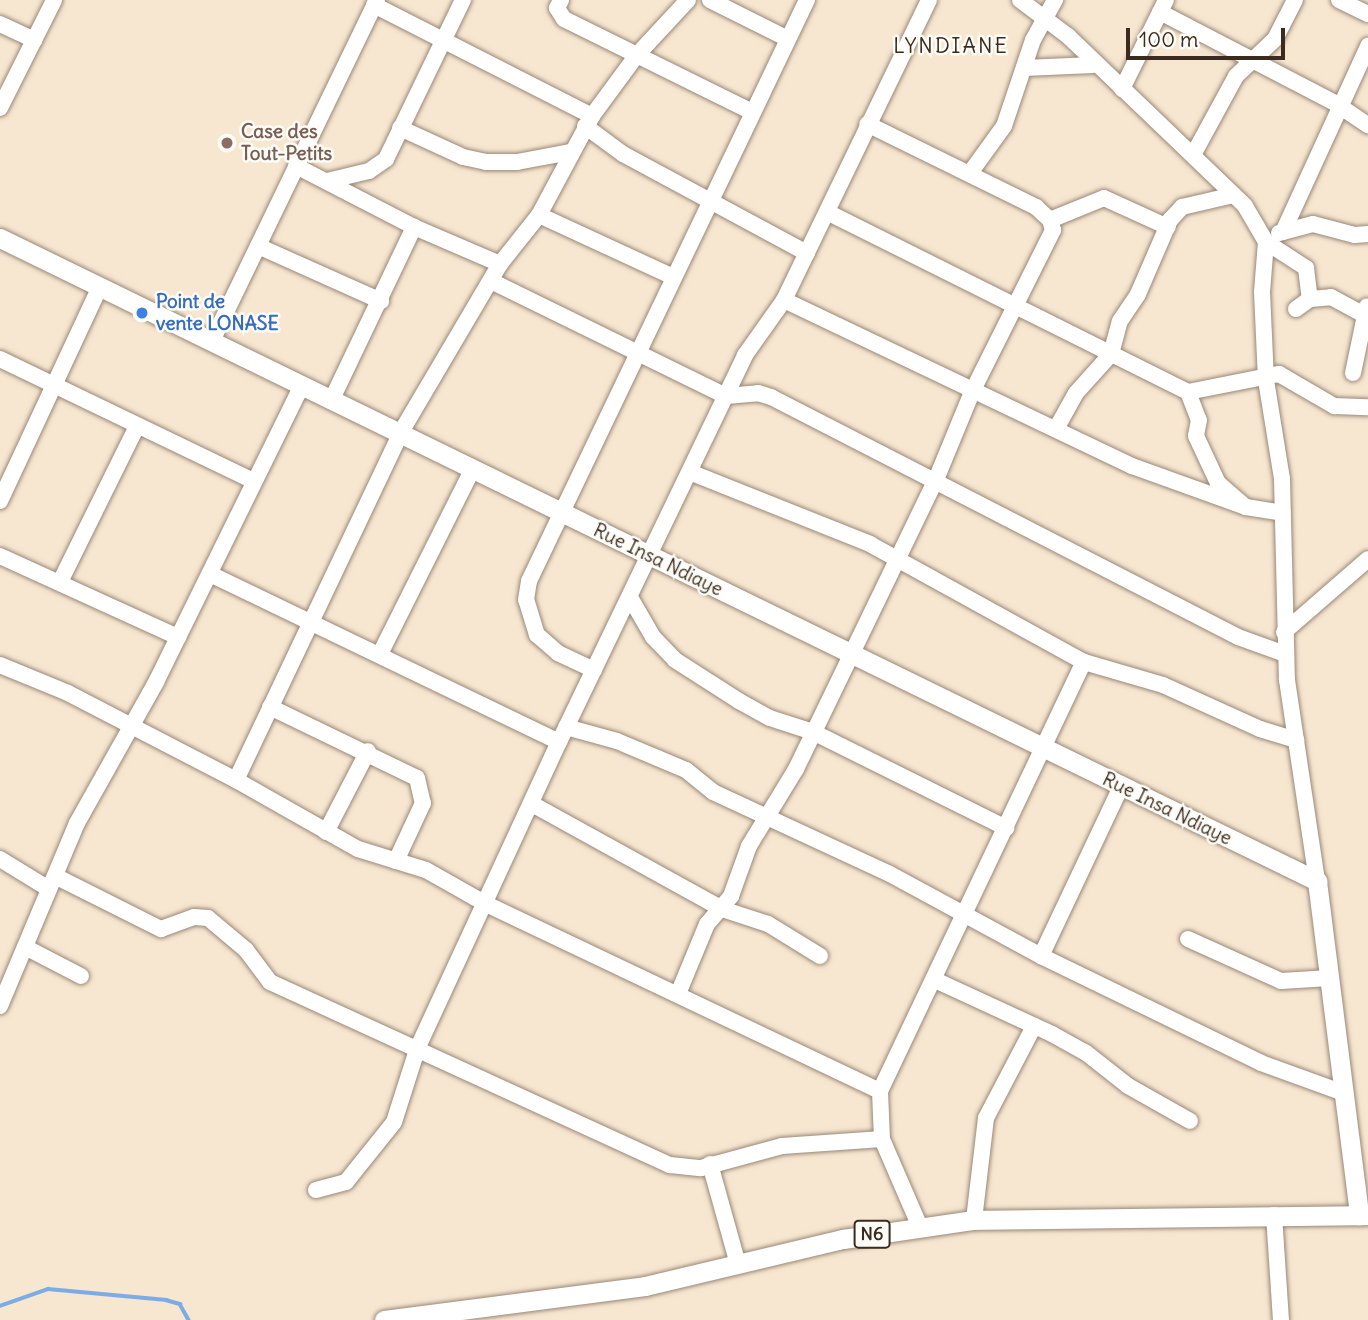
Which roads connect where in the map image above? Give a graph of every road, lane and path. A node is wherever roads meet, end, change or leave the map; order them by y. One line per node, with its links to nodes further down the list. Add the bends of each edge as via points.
1 (54, 0): 19 (street)
2 (463, 0): 17 (street)
3 (561, 0): 21 (street, via 557,8 564,19)
4 (688, 0): 21 (street)
5 (710, 0): 18 (street)
6 (807, 0): 18 (street)
7 (929, 0): 30 (street)
8 (1020, 0): 15 (street)
9 (1055, 0): 15 (street)
10 (1295, 0): 22 (street, via 1275,39)
11 (1339, 0): 14 (street)
12 (376, 3): 17 (street); 35 (street)
13 (1163, 6): 22 (street); 25 (street)
14 (1368, 14)
15 (1047, 16): 23 (street); 24 (street)
16 (0, 24): 19 (street)
17 (443, 39): 29 (street); 32 (street)
18 (788, 39): 28 (street)
19 (34, 40): 27 (street)
20 (1368, 46): 26 (street)
21 (637, 55): 28 (street); 29 (street)
22 (1252, 59): 26 (street); 34 (street, via 1236,76)
23 (1093, 65): 24 (street); 25 (street)
24 (1024, 68): 36 (street, via 1004,126)
25 (1122, 89): 34 (street)
26 (1340, 106): 31 (street); 45 (street)
27 (0, 108)
28 (752, 112): 39 (street)
29 (589, 121): 33 (street); 39 (street, via 623,155)
30 (867, 124): 36 (street); 40 (street)
31 (1368, 125)
32 (400, 128): 33 (street, via 463,157 486,162 517,162); 37 (street, via 386,159 369,171)
33 (571, 152): 41 (street)
34 (1193, 155): 38 (street)
35 (296, 166): 37 (street); 49 (street)
36 (970, 173): 42 (street, via 1036,207)
37 (327, 181): 43 (street)
38 (1234, 195): 44 (street, via 1182,208); 48 (street, via 1254,216)
39 (711, 199): 50 (street); 52 (street)
40 (827, 212): 50 (street); 57 (street)
41 (539, 215): 51 (street); 52 (street)
42 (1050, 220): 44 (street, via 1104,198); 57 (street, via 1051,238)
43 (414, 227): 51 (street); 56 (street)
44 (1168, 227): 60 (street, via 1138,294 1120,321)
45 (1283, 232): 46 (street, via 1313,224); 48 (street)
46 (1368, 234)
47 (0, 238): 54 (main road, Rue Insa Ndiaye)
48 (1265, 239): 58 (street, via 1306,268 1303,304 1339,298); 64 (street)
49 (258, 246): 56 (street); 59 (street)
50 (807, 253): 55 (street)
51 (500, 264): 53 (street)
52 (673, 277): 61 (street)
53 (491, 281): 61 (street); 74 (street)
54 (100, 287): 59 (main road, Rue Insa Ndiaye); 66 (street)
55 (784, 300): 67 (street); 69 (street, via 749,349)
56 (381, 301): 70 (street)
57 (1015, 304): 60 (street); 67 (street)
58 (1367, 311): 63 (street)
59 (212, 341): 65 (main road, Rue Insa Ndiaye)
60 (1111, 354): 68 (street); 73 (street, via 1076,393)
61 (636, 355): 69 (street); 81 (street)
62 (0, 359): 66 (street)
63 (1353, 373)
64 (1266, 380): 68 (street); 71 (street, via 1279,374 1334,406); 82 (street)
65 (302, 384): 70 (main road, Rue Insa Ndiaye); 77 (street)
66 (54, 385): 72 (street); 79 (street)
67 (973, 390): 73 (street); 78 (street)
68 (1188, 392): 80 (street, via 1199,420 1196,436 1212,473)
69 (726, 396): 76 (street); 78 (street, via 758,393 771,397)
70 (332, 399): 74 (main road, Rue Insa Ndiaye)
71 (1368, 407)
72 (137, 426): 77 (street); 88 (street)
73 (1056, 429): 80 (street, via 1132,466)
74 (401, 432): 75 (main road, Rue Insa Ndiaye); 90 (street)
75 (473, 468): 81 (main road, Rue Insa Ndiaye); 93 (street)
76 (692, 473): 84 (street); 85 (street)
77 (253, 481): 87 (street)
78 (935, 482): 85 (street); 95 (street, via 1238,637)
79 (0, 501)
80 (1246, 506): 82 (street)
81 (560, 511): 84 (main road, Rue Insa Ndiaye); 98 (street, via 530,581 530,620 545,644)
82 (1283, 513): 91 (street)
83 (0, 556): 88 (street)
84 (650, 556): 89 (street); 94 (main road, Rue Insa Ndiaye)
85 (895, 558): 94 (street); 96 (street)
86 (1368, 559): 91 (street)
87 (210, 573): 90 (street); 92 (street)
88 (60, 582): 92 (street)
89 (631, 600): 98 (street); 102 (street, via 653,636 675,660 770,718)
90 (309, 622): 93 (street); 99 (street)
91 (1284, 632): 95 (street)
92 (178, 637): 100 (street)
93 (380, 654): 104 (street)
94 (849, 654): 102 (street); 105 (main road, Rue Insa Ndiaye)
95 (1285, 654): 103 (street)
96 (1084, 662): 103 (street, via 1163,685 1260,729); 105 (street)
97 (0, 665): 100 (street)
98 (594, 670): 101 (street)
99 (270, 707): 106 (street); 107 (street)
100 (132, 727): 107 (street); 116 (street, via 86,804)
101 (566, 727): 104 (street); 110 (street, via 617,741 687,770 713,792)
102 (813, 732): 110 (street); 111 (street)
103 (1296, 740): 115 (street)
104 (559, 742): 109 (street)
105 (1043, 750): 108 (main road, Rue Insa Ndiaye); 111 (street)
106 (368, 751): 112 (street); 114 (street, via 417,778 423,791 423,803)
107 (236, 780): 112 (street)
108 (1121, 787): 115 (main road, Rue Insa Ndiaye); 123 (street)
109 (532, 804): 117 (street); 118 (street)
110 (771, 818): 118 (street, via 749,846); 119 (street)
111 (1006, 828): 119 (street)
112 (326, 832): 114 (street)
113 (0, 859): 116 (street)
114 (396, 861): 117 (street, via 426,870)
115 (1317, 881): 125 (main road)
116 (52, 882): 121 (street); 130 (street, via 161,929 194,917 208,918 246,950 270,982 347,1021)
117 (486, 904): 127 (street); 130 (street)
118 (722, 909): 122 (street, via 768,924); 127 (street, via 707,924)
119 (965, 916): 123 (street); 126 (street)
120 (1188, 939): 125 (street, via 1281,981)
121 (26, 947): 124 (street); 128 (street)
122 (820, 956)
123 (1041, 956): 132 (street, via 1261,1063)
124 (81, 976)
125 (1330, 978): 132 (main road)
126 (935, 980): 129 (street); 131 (street)
127 (678, 995): 131 (street)
128 (0, 1006)
129 (1034, 1026): 133 (street, via 1086,1052 1128,1086); 139 (street, via 986,1118)
130 (418, 1047): 135 (street, via 486,1084 540,1102 670,1165); 136 (street, via 388,1131 341,1186)
131 (880, 1091): 134 (street)
132 (1344, 1093): 138 (main road)
133 (1191, 1121)
134 (883, 1139): 135 (street, via 782,1146); 140 (street)
135 (710, 1164): 141 (street)
136 (316, 1190)
137 (1274, 1215): 138 (main road, N6); 139 (main road, N6); 143 (street)
138 (1363, 1215)
139 (974, 1220): 140 (main road, N6)
140 (920, 1227): 141 (main road, N6, via 843,1239)
141 (738, 1264): 142 (main road, N6, via 645,1286)
142 (383, 1320)
143 (1281, 1320)

